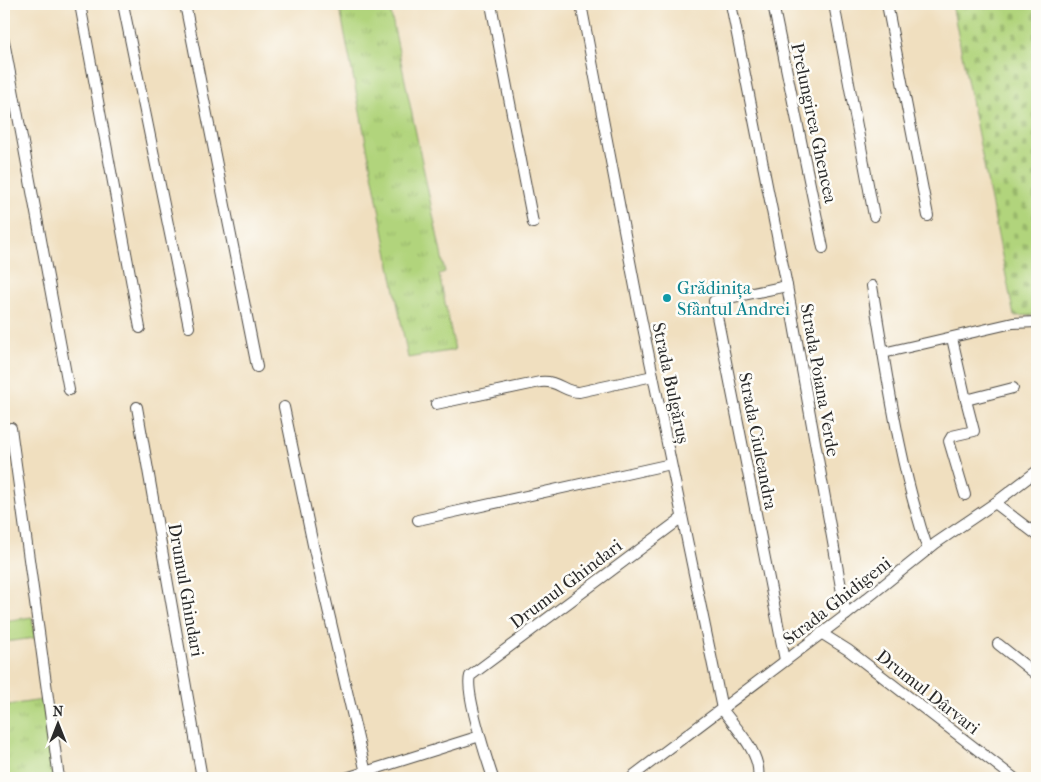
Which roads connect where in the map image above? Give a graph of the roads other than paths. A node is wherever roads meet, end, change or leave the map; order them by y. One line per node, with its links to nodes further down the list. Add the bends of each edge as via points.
1 (80, 4): 19 (street)
2 (123, 4): 18 (street)
3 (185, 4): 22 (street)
4 (491, 4): 13 (street)
5 (581, 4): 23 (street, Strada Bulgăruș)
6 (732, 4): 16 (street, Strada Poiana Verde)
7 (773, 4): 14 (street, Prelungirea Ghencea)
8 (834, 4): 11 (street)
9 (887, 4): 12 (street)
10 (4, 41): 25 (street)
11 (874, 216)
12 (928, 216)
13 (533, 223)
14 (823, 248)
15 (872, 286): 21 (street)
16 (787, 288): 39 (street, Strada Poiana Verde); 42 (street, Strada Ciuleandra, via 714,301)
17 (1037, 322): 20 (street, via 1014,323)
18 (189, 327)
19 (140, 328)
20 (952, 338): 21 (street); 26 (street)
21 (883, 353): 38 (street, via 904,468)
22 (257, 367)
23 (653, 376): 27 (street, via 579,392 572,392 558,383 540,382); 31 (street, Strada Bulgăruș)
24 (1013, 388): 26 (street)
25 (69, 390)
26 (966, 400): 33 (street, via 974,431 952,436 950,441)
27 (436, 404)
28 (138, 407): 48 (street, Drumul Ghindari)
29 (284, 407): 46 (street)
30 (11, 428): 47 (street)
31 (671, 464): 35 (street, Strada Bulgăruș); 36 (street)
32 (1037, 472): 34 (street, Strada Ghidigeni)
33 (965, 495)
34 (996, 503): 37 (street); 38 (street, Strada Ghidigeni)
35 (682, 518): 44 (street, Strada Bulgăruș); 45 (street, Drumul Ghindari, via 470,676)
36 (418, 520)
37 (1037, 534)
38 (928, 550): 39 (street, Strada Ghidigeni)
39 (846, 615): 40 (street, Strada Ghidigeni)
40 (821, 633): 42 (street, Strada Ghidigeni); 53 (street, Drumul Dârvari, via 848,650)
41 (998, 644): 43 (street)
42 (785, 660): 44 (street, Strada Ghidigeni)
43 (1037, 674)
44 (722, 709): 51 (street, Strada Ghidigeni); 52 (street, via 755,755 760,768)
45 (480, 736): 46 (street); 50 (street, Drumul Ghindari)
46 (366, 773): 49 (street)
47 (59, 778)
48 (202, 778)
49 (346, 778)
50 (493, 778)
51 (632, 778)
52 (758, 778)
53 (1014, 778)

